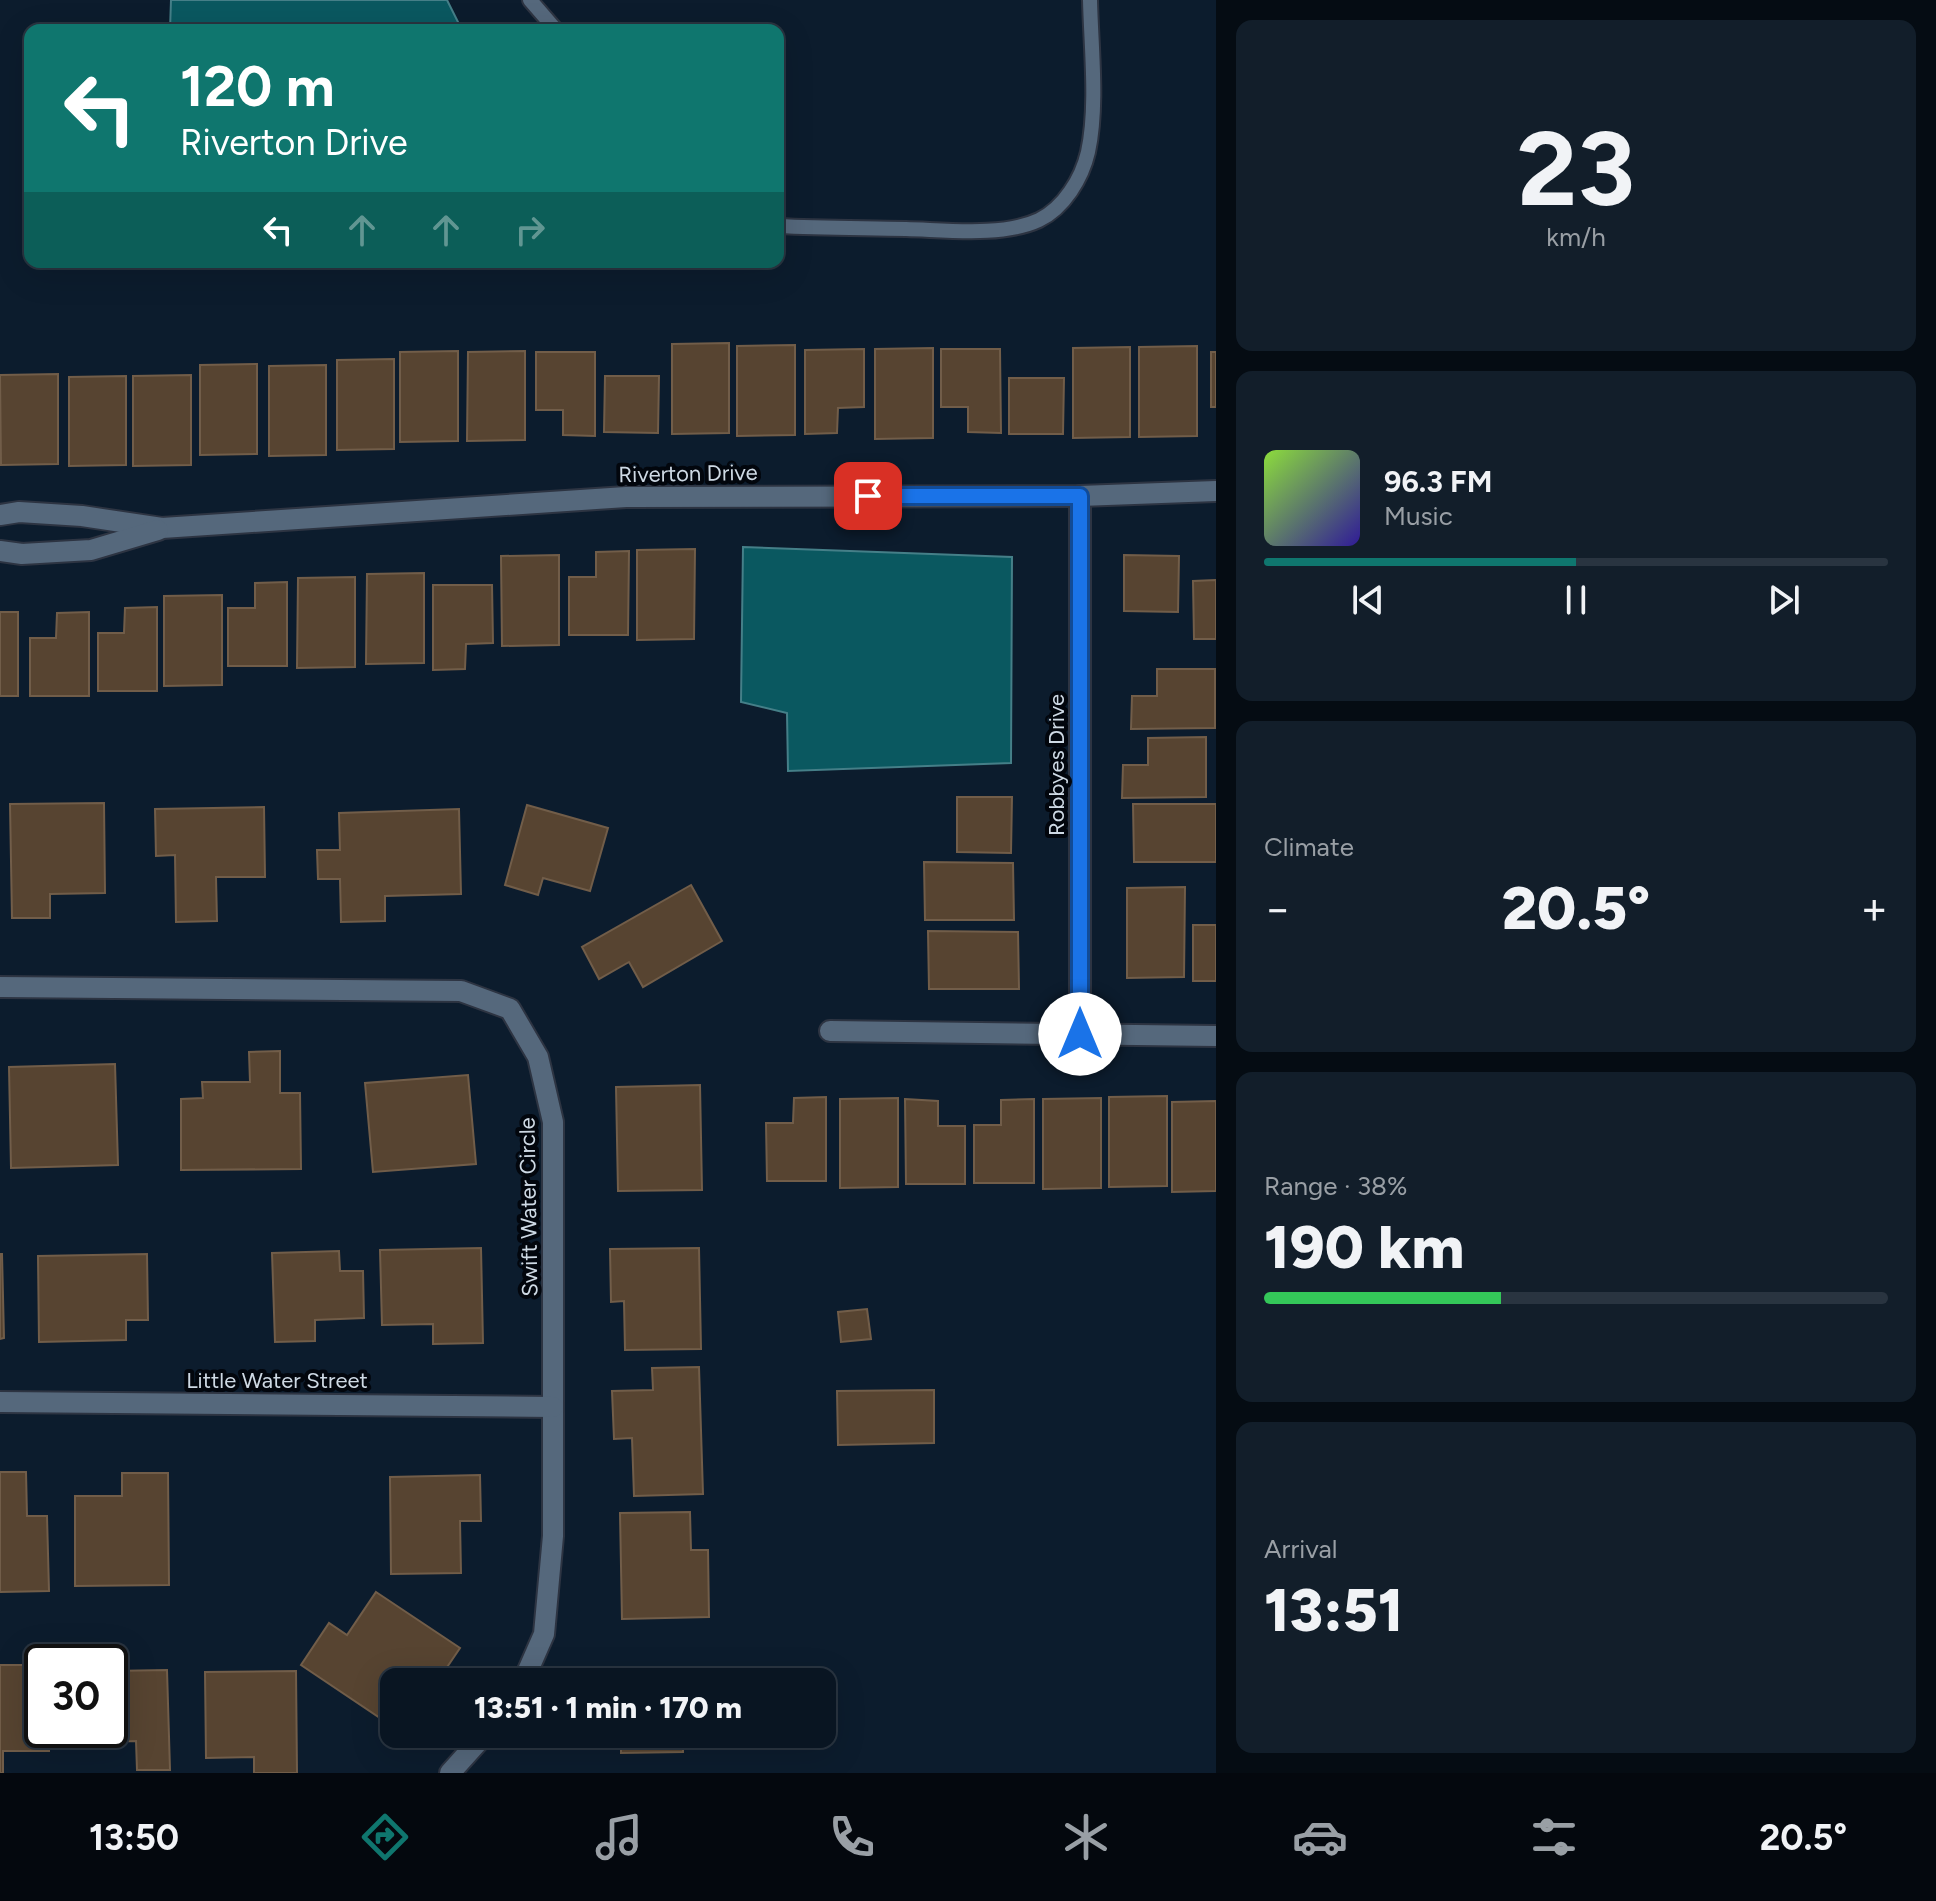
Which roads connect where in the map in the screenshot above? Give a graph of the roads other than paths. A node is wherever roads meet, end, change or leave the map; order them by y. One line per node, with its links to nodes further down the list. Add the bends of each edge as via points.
1 (530, 0): 3 (lane)
2 (1090, 0): 4 (lane, via 1088,152 1078,178 1052,212 1013,228)
3 (551, 24)
4 (784, 226)
5 (1216, 491): 6 (street, Riverton Drive)
6 (1080, 496): 8 (street, Riverton Drive, via 626,497); 12 (street, Robbyes Drive)
7 (0, 515): 8 (street, Riverton Drive, via 82,516)
8 (162, 528): 9 (street, Riverton Drive, via 91,550)
9 (0, 551)
10 (0, 987): 15 (street, Swift Water Circle, via 461,991 510,1009 538,1057 553,1122)
11 (830, 1031): 12 (street)
12 (1080, 1034): 13 (street)
13 (1216, 1036)
14 (0, 1402): 15 (street, Little Water Street)
15 (553, 1407): 16 (street, Swift Water Circle, via 553,1536 544,1634)
16 (529, 1668)
17 (472, 1748): 18 (street)
18 (450, 1773)

